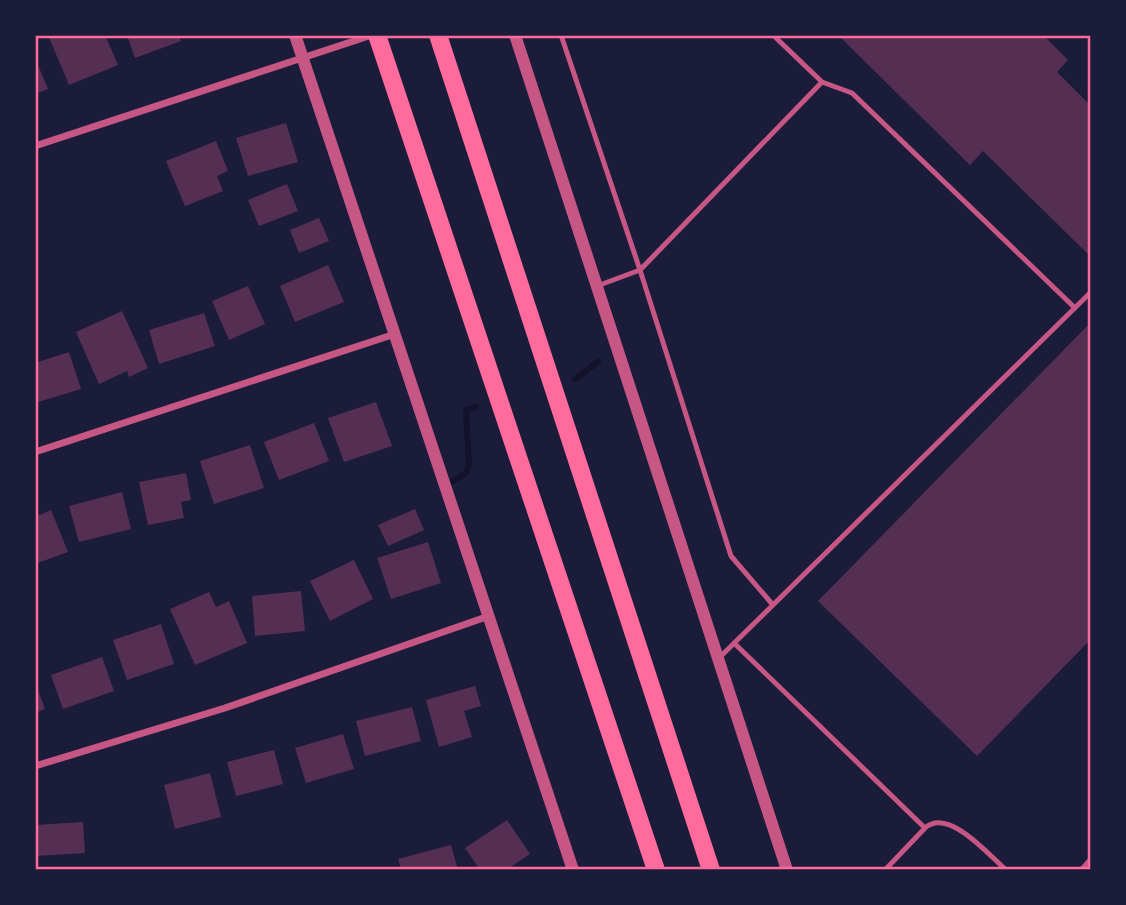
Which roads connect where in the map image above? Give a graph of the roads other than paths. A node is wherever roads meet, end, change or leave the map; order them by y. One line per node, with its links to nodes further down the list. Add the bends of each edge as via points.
1 (295, 35): 7 (street)
2 (375, 35): 7 (street); 24 (main road)
3 (438, 35): 25 (main road)
4 (515, 35): 11 (street)
5 (561, 35): 10 (lane)
6 (774, 35): 8 (lane)
7 (303, 58): 9 (street); 14 (street)
8 (822, 82): 10 (lane); 13 (lane, via 852,93)
9 (35, 146)
10 (640, 270): 11 (lane); 16 (lane, via 731,556)
11 (597, 286): 19 (street)
12 (1091, 292): 13 (lane)
13 (1075, 308): 16 (lane)
14 (396, 334): 15 (street); 17 (street)
15 (35, 452)
16 (773, 605): 18 (lane)
17 (489, 616): 20 (street, via 225,708); 23 (street)
18 (734, 643): 19 (lane); 21 (lane)
19 (718, 659): 26 (street)
20 (35, 766)
21 (925, 828): 27 (lane); 28 (lane, via 938,821 953,826)
22 (1091, 859): 29 (lane)
23 (573, 870)
24 (656, 870)
25 (711, 870)
26 (787, 870)
27 (885, 870)
28 (1006, 870)
29 (1081, 870)

